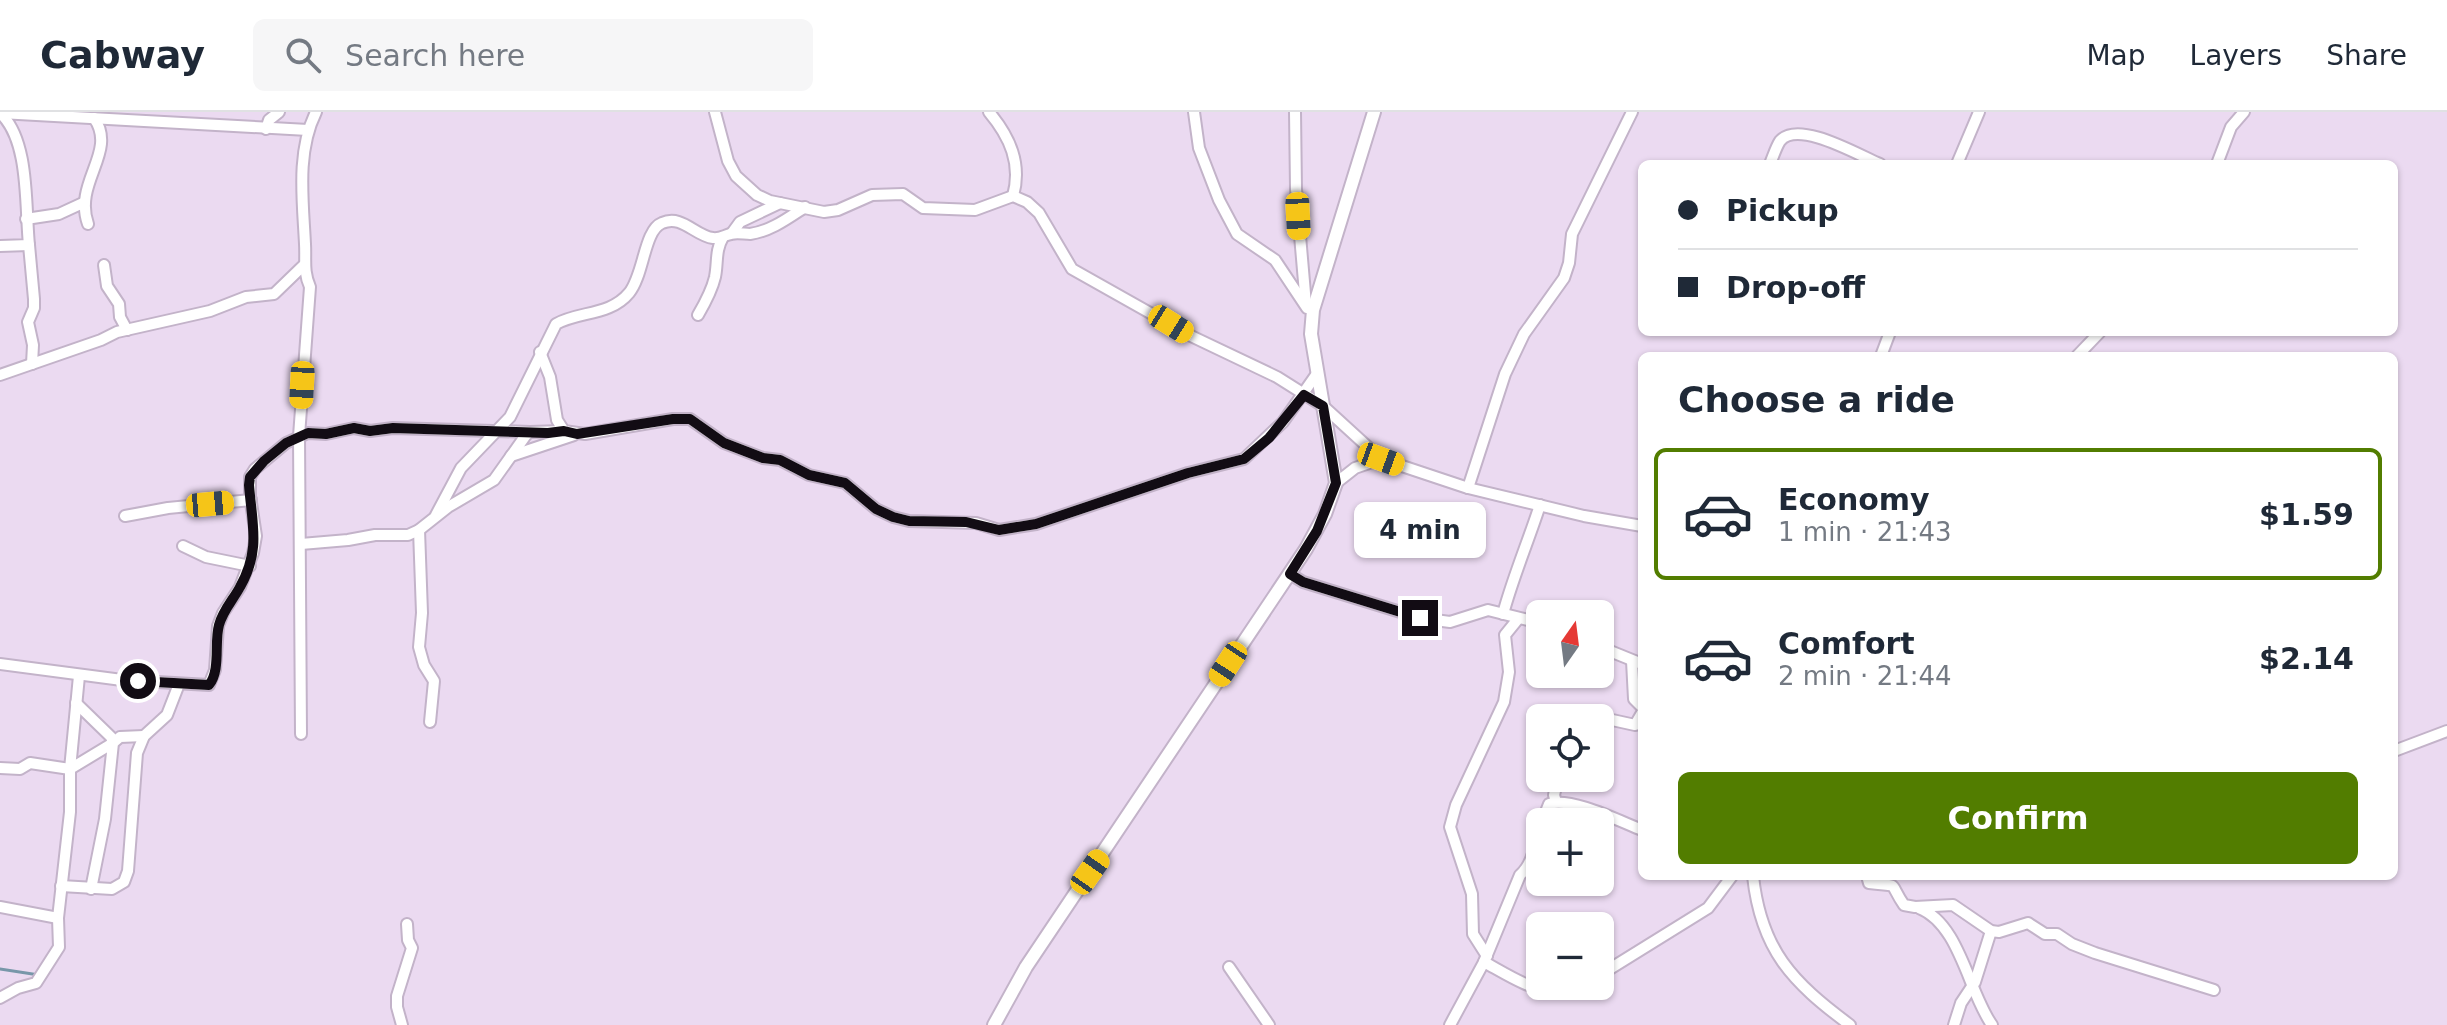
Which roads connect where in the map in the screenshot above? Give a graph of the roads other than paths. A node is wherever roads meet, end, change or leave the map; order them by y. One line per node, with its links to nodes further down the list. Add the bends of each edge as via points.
1 (279, 112): 14 (street)
2 (316, 112): 15 (street)
3 (715, 112): 22 (street, via 736,176 757,195)
4 (989, 112): 20 (street, via 1012,146 1017,177)
5 (1194, 112): 31 (street, via 1199,148 1237,234 1275,260)
6 (1295, 112): 31 (street, via 1299,243)
7 (1374, 112): 33 (street)
8 (1632, 112): 51 (street, via 1572,234 1564,278 1524,334 1505,374)
9 (1979, 112): 18 (street)
10 (2244, 112): 19 (street, via 2231,127)
11 (0, 113): 12 (street); 24 (street, via 16,142)
12 (94, 118): 13 (street); 21 (street, via 102,142)
13 (164, 118): 14 (street)
14 (266, 129): 15 (street)
15 (308, 130): 30 (street, via 302,188)
16 (1772, 160): 17 (street, via 1789,135 1823,137)
17 (1872, 160)
18 (1959, 160)
19 (2219, 160)
20 (1013, 196): 23 (street, via 975,210 923,208 911,197 890,194 872,195 838,210); 41 (street, via 1039,213 1072,269)
21 (85, 202): 24 (street, via 59,214); 25 (street)
22 (781, 203): 23 (street); 26 (street, via 740,222)
23 (805, 207): 26 (street, via 773,228)
24 (26, 219): 27 (street)
25 (88, 224)
26 (728, 235): 32 (street, via 716,253 715,275); 36 (street, via 714,238 674,221 654,227 644,263 619,304 556,324)
27 (29, 245): 28 (street); 38 (street)
28 (0, 246)
29 (104, 265): 34 (street, via 107,286)
30 (304, 265): 34 (street, via 274,294); 47 (street, via 310,287)
31 (1307, 308): 33 (street)
32 (698, 315)
33 (1312, 322): 40 (street)
34 (127, 330): 38 (street)
35 (2096, 336): 37 (street)
36 (540, 352): 43 (street, via 510,417); 44 (street)
37 (2081, 352)
38 (32, 364): 39 (street)
39 (0, 375)
40 (1316, 375): 41 (street); 42 (street)
41 (1304, 395): 42 (street); 46 (street, via 1244,459 1036,524 999,530 893,517 845,483 724,443 690,419)
42 (1323, 406): 49 (street); 50 (street)
43 (497, 430): 45 (street); 47 (street, via 354,428); 54 (street, via 461,468)
44 (564, 431): 45 (street); 46 (street)
45 (530, 432): 48 (street)
46 (577, 434): 48 (street)
47 (299, 436): 52 (street, via 255,469); 58 (street)
48 (511, 456): 54 (street, via 494,480)
49 (1381, 459): 50 (street, via 1368,461); 51 (street)
50 (1336, 483): 61 (street, via 1317,531)
51 (1468, 488): 53 (street)
52 (251, 500): 55 (street); 60 (street, via 256,536)
53 (1540, 505): 56 (street); 62 (street)
54 (436, 515): 57 (street)
55 (125, 516)
56 (1638, 525)
57 (419, 530): 58 (street); 73 (street, via 419,647 434,681)
58 (301, 544): 76 (street)
59 (183, 546): 60 (street)
60 (250, 566): 69 (street, via 218,626 213,680 209,685)
61 (1290, 574): 62 (street, via 1420,618 1450,622 1488,610); 106 (street, via 1042,943)
62 (1503, 614): 63 (street)
63 (1518, 619): 64 (street); 97 (street, via 1505,635 1509,672 1504,702 1450,822 1472,894 1473,934)
64 (1526, 620)
65 (1614, 653): 66 (street)
66 (1637, 662): 71 (street)
67 (0, 664): 68 (street)
68 (79, 676): 69 (street); 70 (street)
69 (179, 684): 77 (street, via 167,715)
70 (76, 703): 78 (street); 81 (street)
71 (1638, 703)
72 (1614, 720): 74 (street)
73 (430, 722)
74 (1638, 726)
75 (2447, 731): 79 (street)
76 (301, 734)
77 (144, 736): 78 (street, via 120,737); 91 (street, via 137,753 127,875 121,886)
78 (113, 743): 81 (street); 91 (street)
79 (2398, 749)
80 (0, 768): 81 (street, via 20,769 30,763)
81 (70, 769): 90 (street)
82 (1555, 792): 83 (street)
83 (1556, 802): 84 (street); 85 (street)
84 (1547, 808)
85 (1638, 829)
86 (1526, 869): 97 (street)
87 (1729, 880): 98 (street, via 1708,908)
88 (1754, 880): 104 (street, via 1774,952)
89 (1868, 880): 93 (street, via 1891,884 1904,905)
90 (61, 886): 91 (street); 94 (street)
91 (91, 889)
92 (0, 907): 94 (street)
93 (1915, 907): 96 (street, via 1953,905); 101 (street, via 1941,923)
94 (58, 918): 103 (street, via 59,947 40,980)
95 (407, 924): 105 (street, via 412,948 397,996)
96 (1991, 931): 101 (street); 102 (street, via 2028,923 2095,953)
97 (1486, 959): 100 (street); 108 (street)
98 (1614, 966)
99 (1229, 967): 107 (street)
100 (1526, 984)
101 (1974, 986): 109 (street); 110 (street)
102 (2214, 990)
103 (0, 998)
104 (1843, 1023)
105 (402, 1025)
106 (994, 1025)
107 (1269, 1025)
108 (1450, 1025)
109 (1954, 1025)
110 (1992, 1025)

